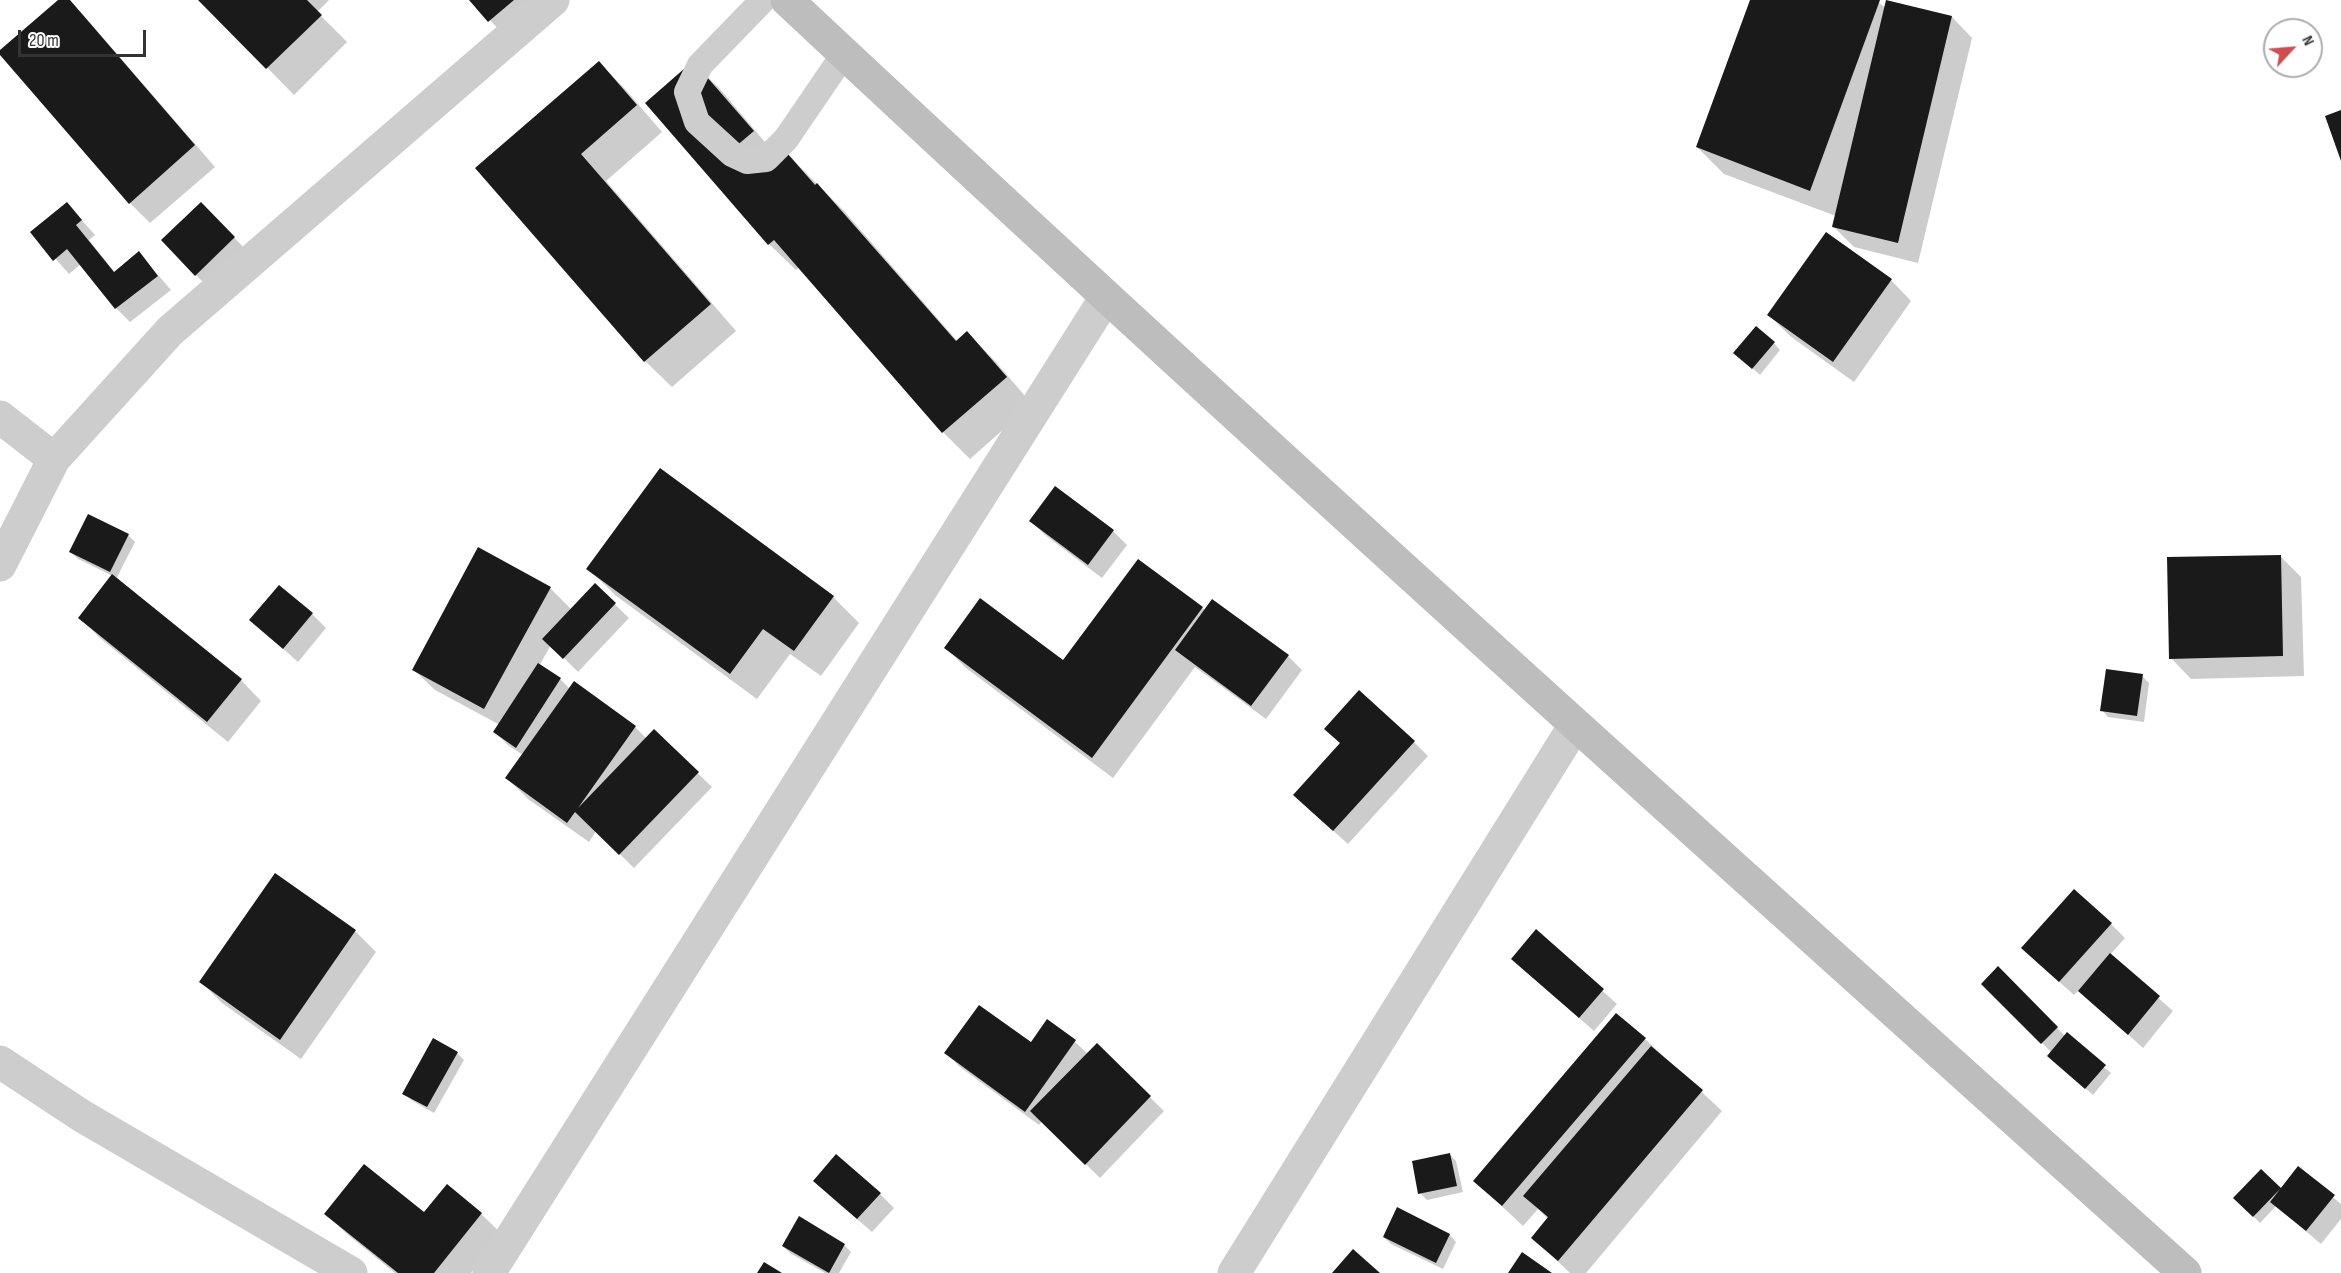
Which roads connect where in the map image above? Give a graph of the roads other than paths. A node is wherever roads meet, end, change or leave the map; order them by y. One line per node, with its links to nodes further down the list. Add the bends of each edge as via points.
1 (553, 0): 7 (street, via 170,331)
2 (763, 0): 4 (lane, via 700,65 687,92 697,122 732,154 747,161 766,159 786,139)
3 (787, 0): 4 (main road)
4 (844, 54): 5 (main road)
5 (1106, 297): 9 (main road); 12 (street)
6 (0, 417): 7 (street)
7 (54, 459): 8 (street)
8 (0, 565)
9 (1575, 724): 13 (street); 14 (main road)
10 (0, 1062): 11 (street, via 81,1116)
11 (351, 1273)
12 (489, 1273)
13 (1234, 1273)
14 (2185, 1273)

